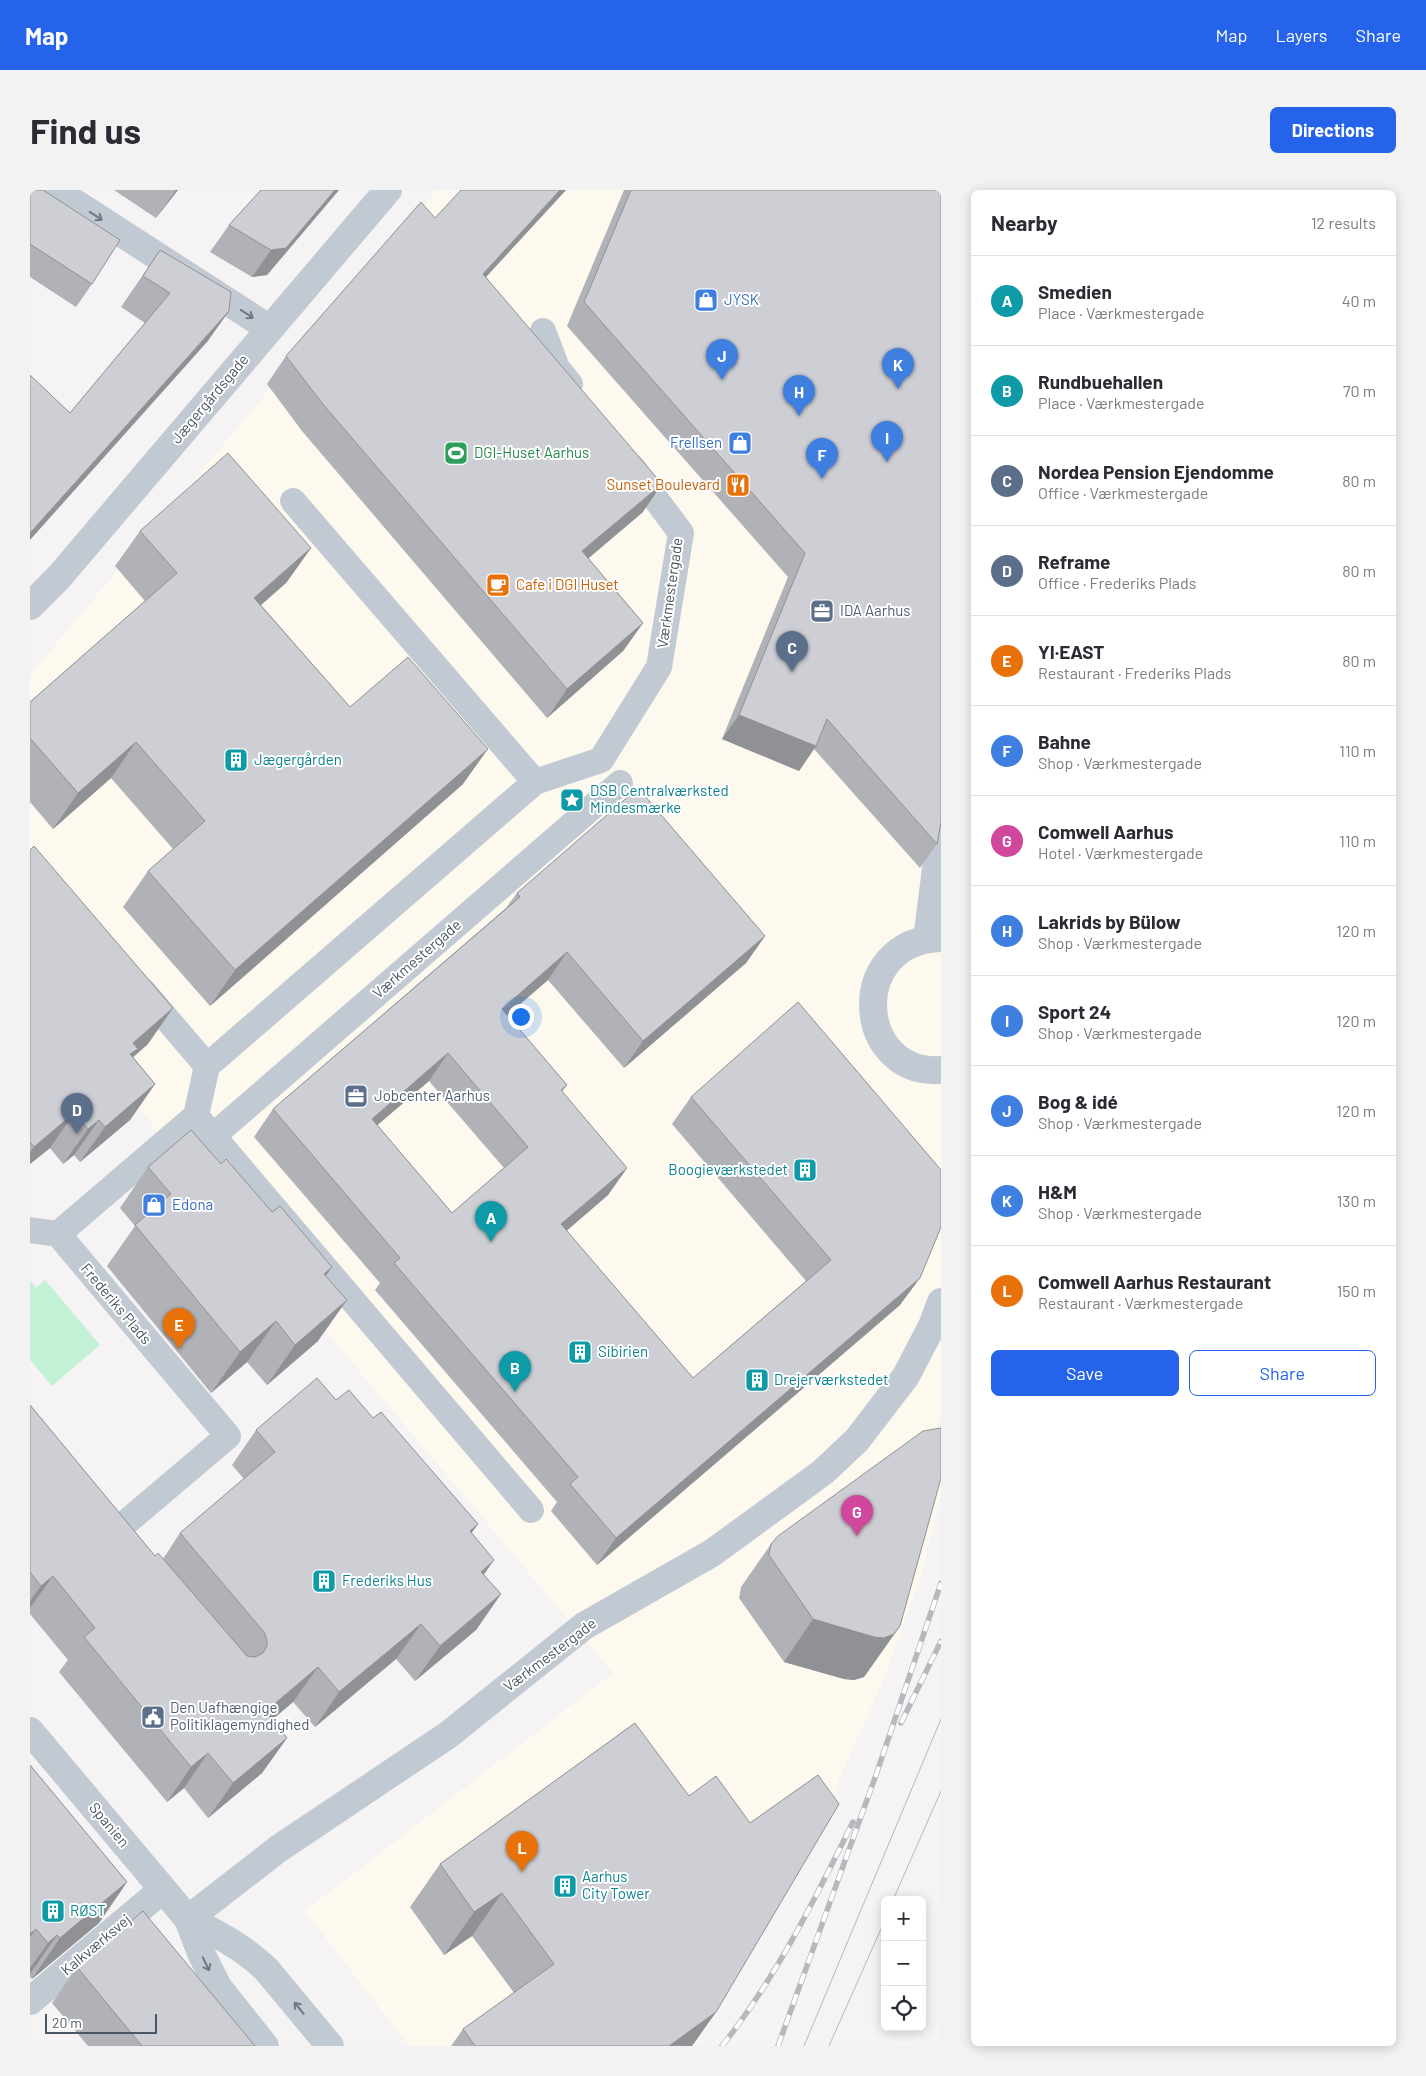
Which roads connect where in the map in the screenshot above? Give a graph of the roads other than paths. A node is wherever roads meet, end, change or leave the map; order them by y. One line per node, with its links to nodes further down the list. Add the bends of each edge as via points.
1 (55, 190): 3 (street, one-way to 3)
2 (388, 190): 3 (street, Jægergårdsgade)
3 (270, 329): 8 (street, Jægergårdsgade, via 59,577)
4 (543, 331): 5 (street, via 558,368)
5 (581, 400)
6 (616, 447): 9 (street, Værkmestergade, via 681,534 659,667)
7 (293, 501): 10 (street)
8 (30, 606)
9 (601, 760): 10 (street); 17 (street, Værkmestergade, via 627,790)
10 (535, 782): 14 (street)
11 (941, 830): 12 (street)
12 (934, 938): 15 (street, via 909,944 894,955 881,970 874,988 872,1007 875,1026 884,1043 898,1057 914,1066)
13 (125, 970): 14 (street)
14 (207, 1066): 16 (street)
15 (941, 1070)
16 (196, 1116): 17 (street); 19 (street)
17 (213, 1136): 22 (street)
18 (30, 1230): 19 (street)
19 (58, 1234): 23 (street, Frederiks Plads, via 228,1436)
20 (941, 1302): 27 (street, Værkmestergade, via 906,1376 857,1440 823,1472 712,1553 584,1626 448,1734 278,1849)
21 (85, 1508): 23 (street)
22 (531, 1510)
23 (109, 1536): 24 (street)
24 (128, 1559)
25 (30, 1731): 26 (street, Spanien)
26 (162, 1890): 27 (street, Spanien); 28 (street, Kalkværksvej)
27 (188, 1919): 29 (street, Spanien, one-way to 29, via 218,1987); 30 (street, Spanien, one-way to 27, via 255,1958)
28 (30, 2001)
29 (265, 2046)
30 (330, 2046)

